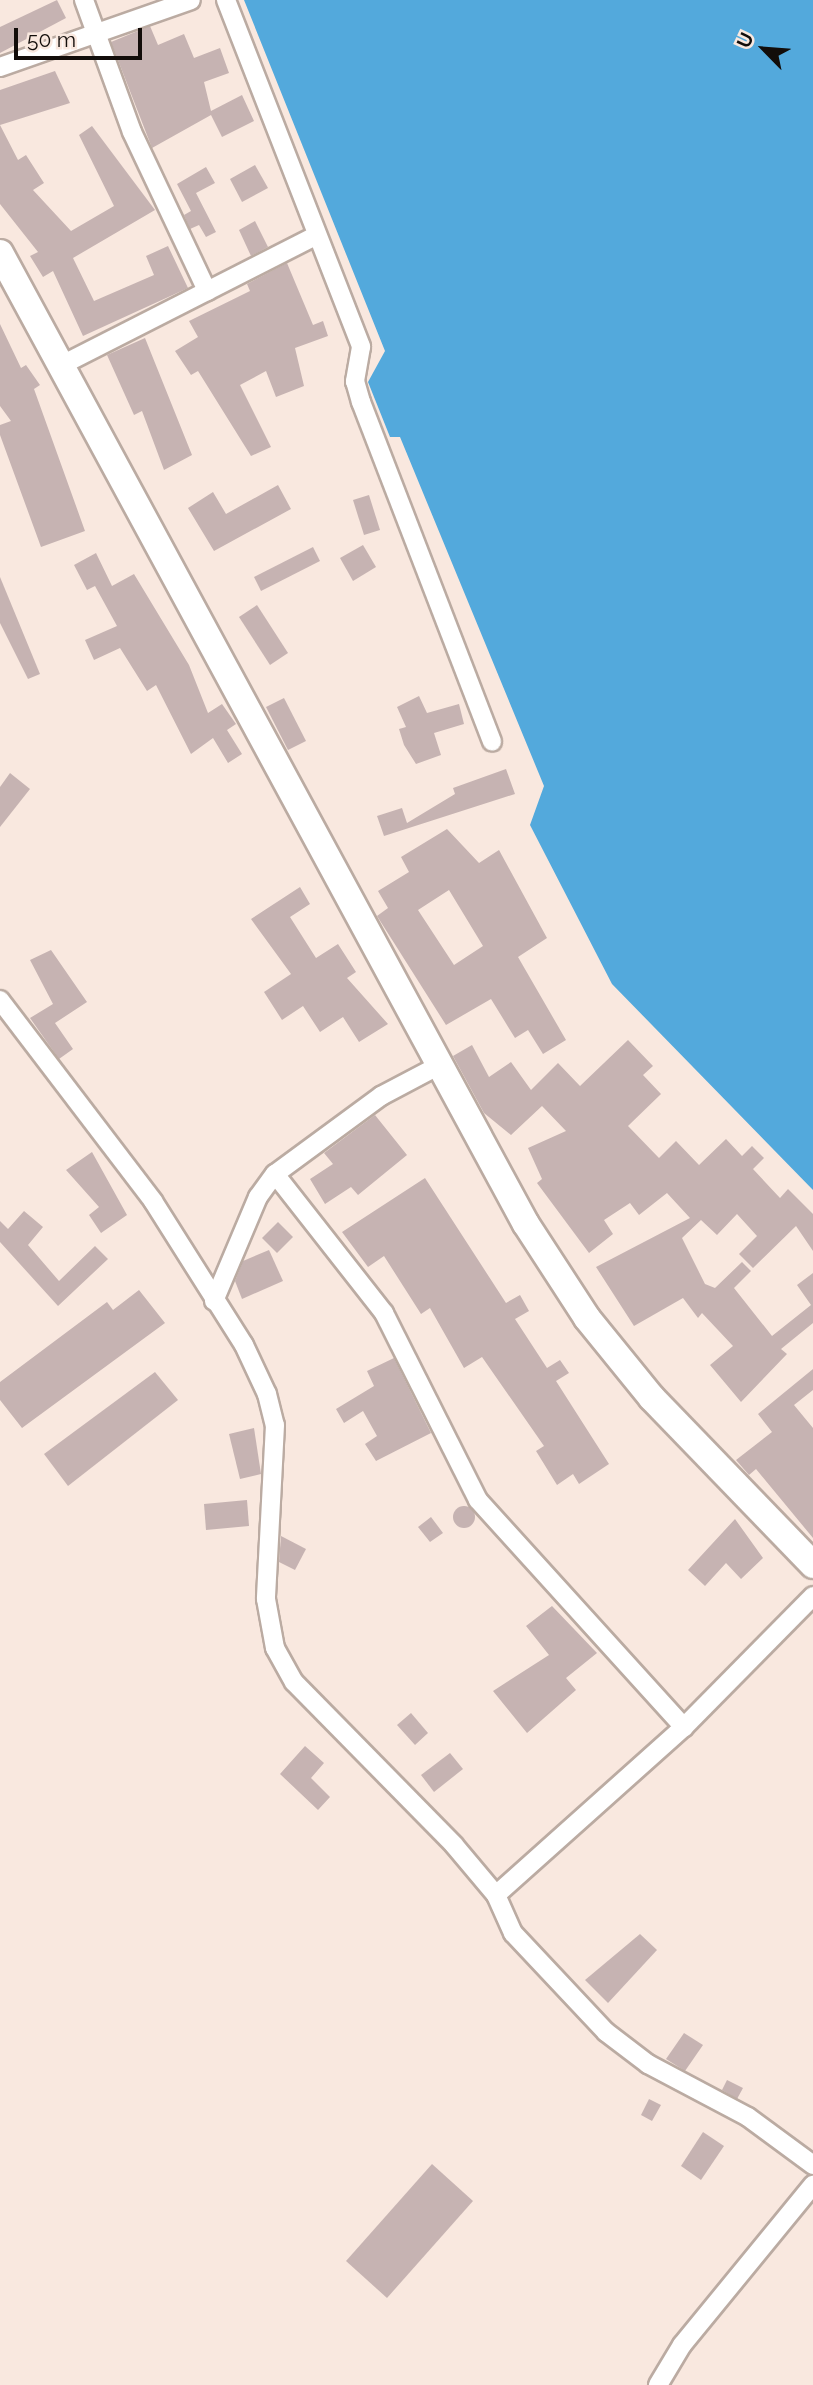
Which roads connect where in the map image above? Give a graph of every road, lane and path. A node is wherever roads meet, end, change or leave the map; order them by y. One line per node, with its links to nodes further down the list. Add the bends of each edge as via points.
1 (84, 0): 4 (street)
2 (191, 0): 4 (street)
3 (226, 0): 6 (street)
4 (94, 34): 5 (street); 8 (street, via 132,132)
5 (0, 67)
6 (315, 236): 8 (street); 10 (street, via 361,347 355,381 360,402)
7 (0, 253): 9 (highway)
8 (207, 291): 9 (street)
9 (58, 367): 12 (highway)
10 (492, 742)
11 (0, 1000): 14 (street, via 153,1201)
12 (438, 1066): 13 (street, via 380,1096); 15 (highway, via 587,1318 652,1398)
13 (275, 1174): 14 (street, via 258,1197); 17 (street, via 384,1313 478,1500)
14 (214, 1301): 18 (street, via 244,1345 275,1425 265,1553 275,1648 294,1682 395,1780)
15 (813, 1565)
16 (813, 1596): 17 (street)
17 (684, 1727): 18 (street)
18 (496, 1895): 19 (street, via 513,1933 606,2032 648,2064 748,2117)
19 (813, 2165)
20 (813, 2185): 21 (street, via 682,2346)
21 (658, 2385)

